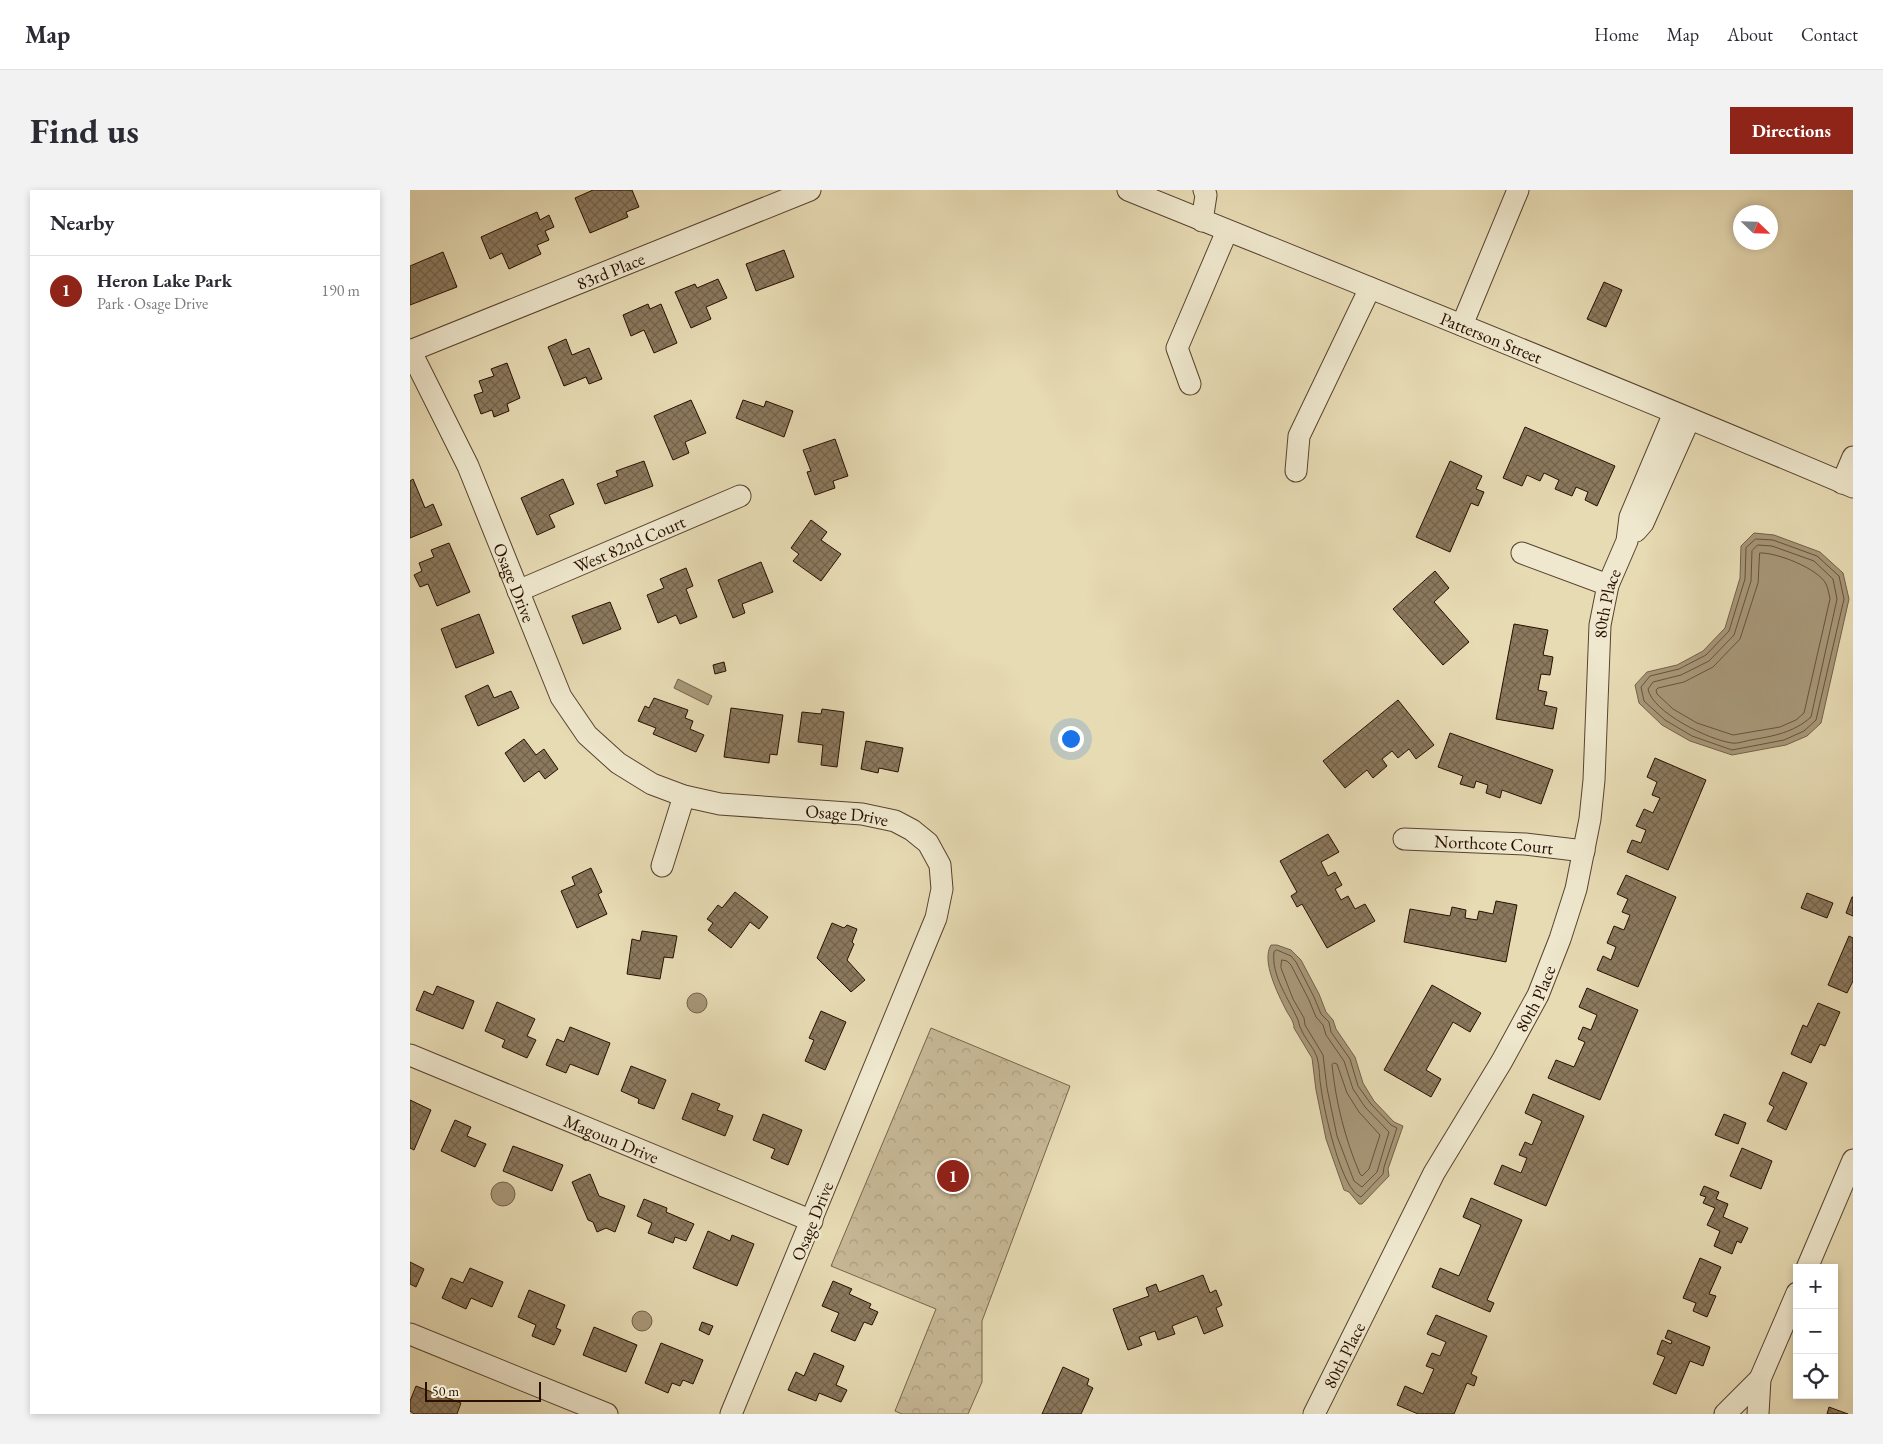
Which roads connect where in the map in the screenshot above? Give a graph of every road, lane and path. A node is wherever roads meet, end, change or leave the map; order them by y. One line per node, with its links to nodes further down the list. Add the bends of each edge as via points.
1 (810, 190): 9 (street, 83rd Place)
2 (1204, 190): 5 (street)
3 (1518, 190): 8 (street)
4 (1135, 191): 5 (street, Patterson Street)
5 (1202, 221): 6 (street, Patterson Street)
6 (1227, 231): 7 (street, Patterson Street); 10 (street, via 1178,348)
7 (1370, 288): 8 (street, Patterson Street); 13 (street, via 1299,436)
8 (1462, 325): 11 (street, Patterson Street)
9 (410, 351): 18 (street, Osage Drive, via 468,466)
10 (1190, 384)
11 (1681, 416): 14 (street, Patterson Street); 17 (street, 80th Place, via 1630,517 1627,541)
12 (1853, 456): 14 (street)
13 (1296, 471)
14 (1847, 485)
15 (740, 496): 18 (street, West 82nd Court)
16 (1522, 553): 17 (street)
17 (1608, 585): 21 (street, 80th Place, via 1600,625 1594,780)
18 (518, 591): 19 (street, Osage Drive, via 561,697 587,735 626,768 652,784)
19 (684, 796): 22 (street); 25 (street, Osage Drive, via 720,804 862,814 895,821 928,843 940,865 942,889 936,918)
20 (1404, 839): 21 (street, Northcote Court, via 1526,844)
21 (1584, 851): 32 (street, 80th Place, via 1576,889 1538,996 1434,1173)
22 (662, 866)
23 (410, 1055): 25 (street, Magoun Drive)
24 (1853, 1160): 26 (street)
25 (812, 1221): 31 (street, Osage Drive)
26 (1809, 1264)
27 (1793, 1302): 29 (street)
28 (410, 1334): 30 (street)
29 (1760, 1379): 33 (street); 34 (street)
30 (607, 1414)
31 (731, 1414)
32 (1314, 1414)
33 (1725, 1414)
34 (1758, 1414)

